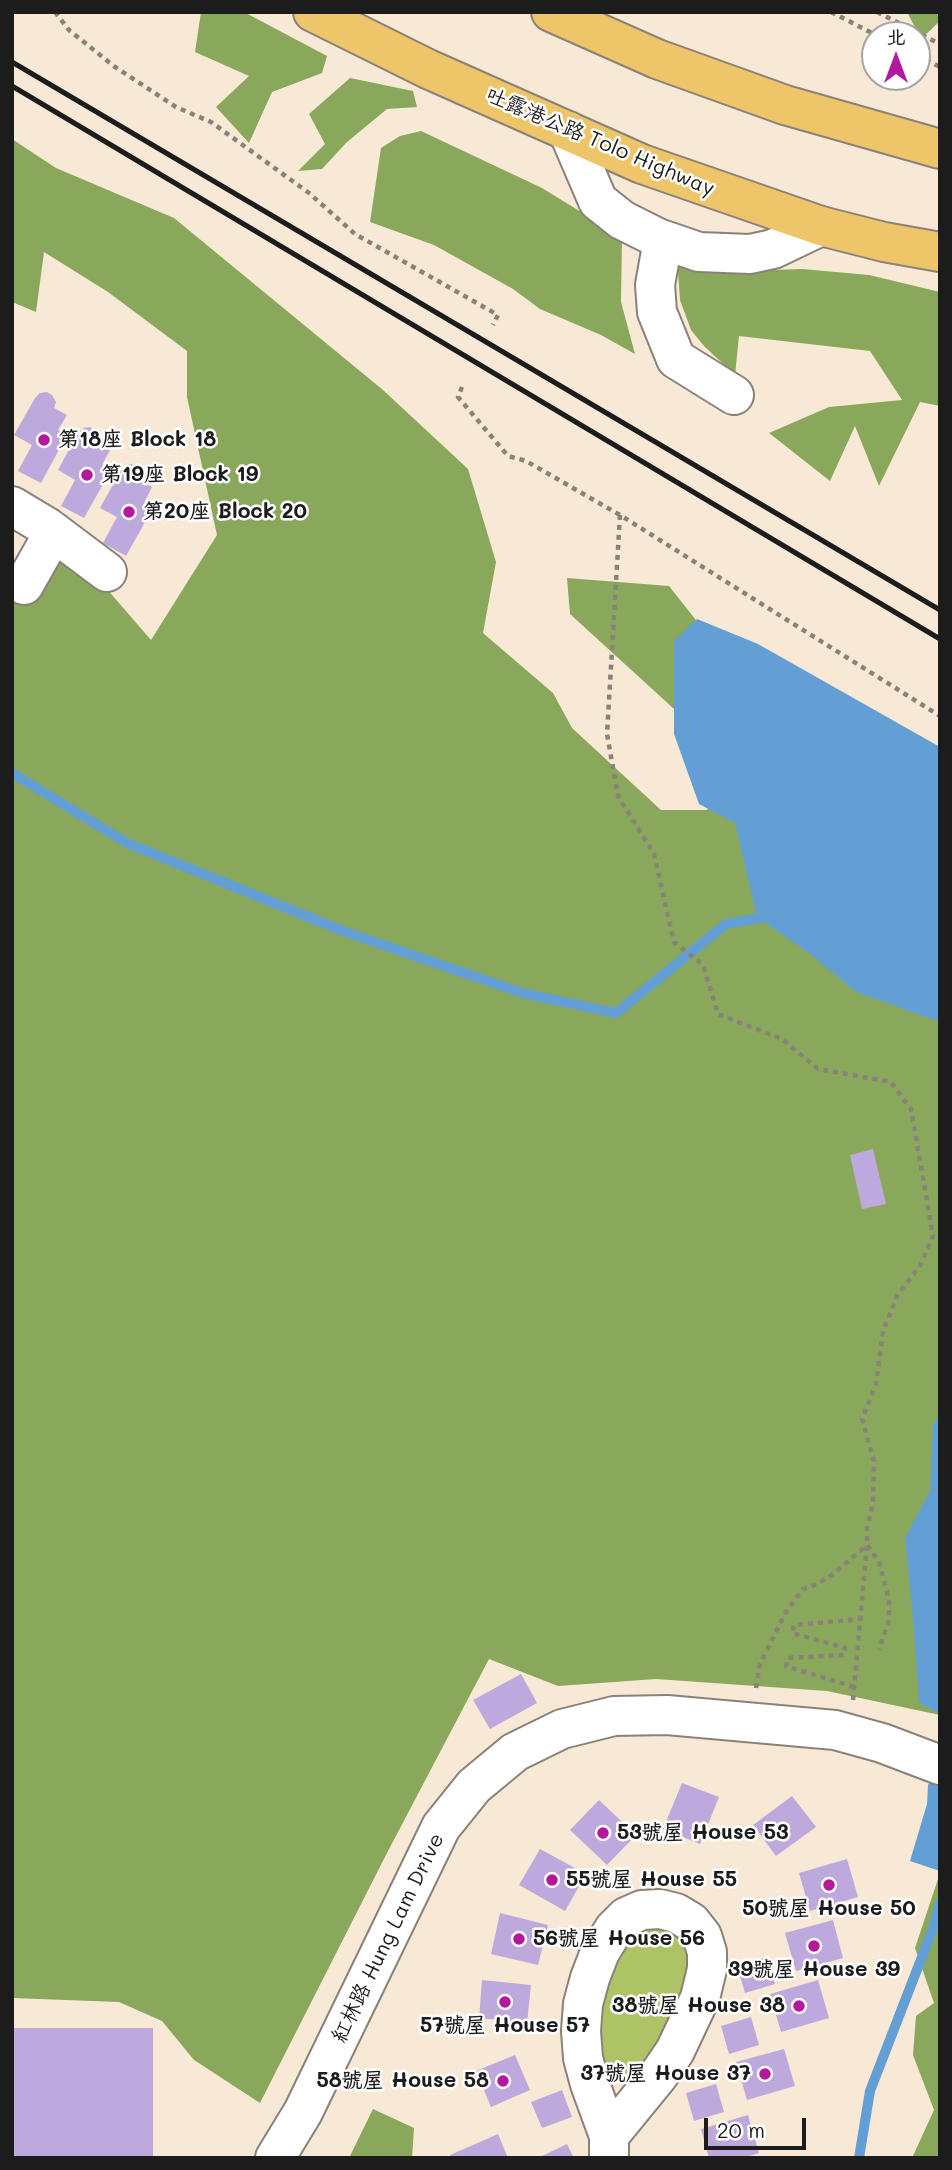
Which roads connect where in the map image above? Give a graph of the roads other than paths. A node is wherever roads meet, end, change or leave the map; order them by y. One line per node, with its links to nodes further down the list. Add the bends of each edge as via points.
1 (313, 12): 3 (highway, 吐露港公路 Tolo Highway)
2 (551, 12): 4 (highway, via 656,59 785,105)
3 (568, 131): 5 (highway, 吐露港公路 Tolo Highway, via 642,164); 6 (street, via 598,201 622,220)
4 (940, 149)
5 (821, 226): 6 (street, via 750,254 699,253); 7 (highway, 吐露港公路 Tolo Highway)
6 (663, 240): 8 (street, via 657,312 676,359)
7 (940, 252)
8 (734, 396)
9 (12, 506): 10 (street)
10 (54, 532): 11 (street); 12 (street)
11 (107, 572)
12 (24, 585)
13 (934, 1762): 15 (street, 紅林路 Hung Lam Drive, via 835,1730 667,1715 614,1716 562,1729 515,1752 474,1786 441,1827 303,2112)
14 (609, 2147): 14 (street, via 583,2058 583,2004 600,1952 614,1929 642,1910 660,1909 691,1922 702,1936 707,1969 700,1998 675,2051)
15 (275, 2158)

